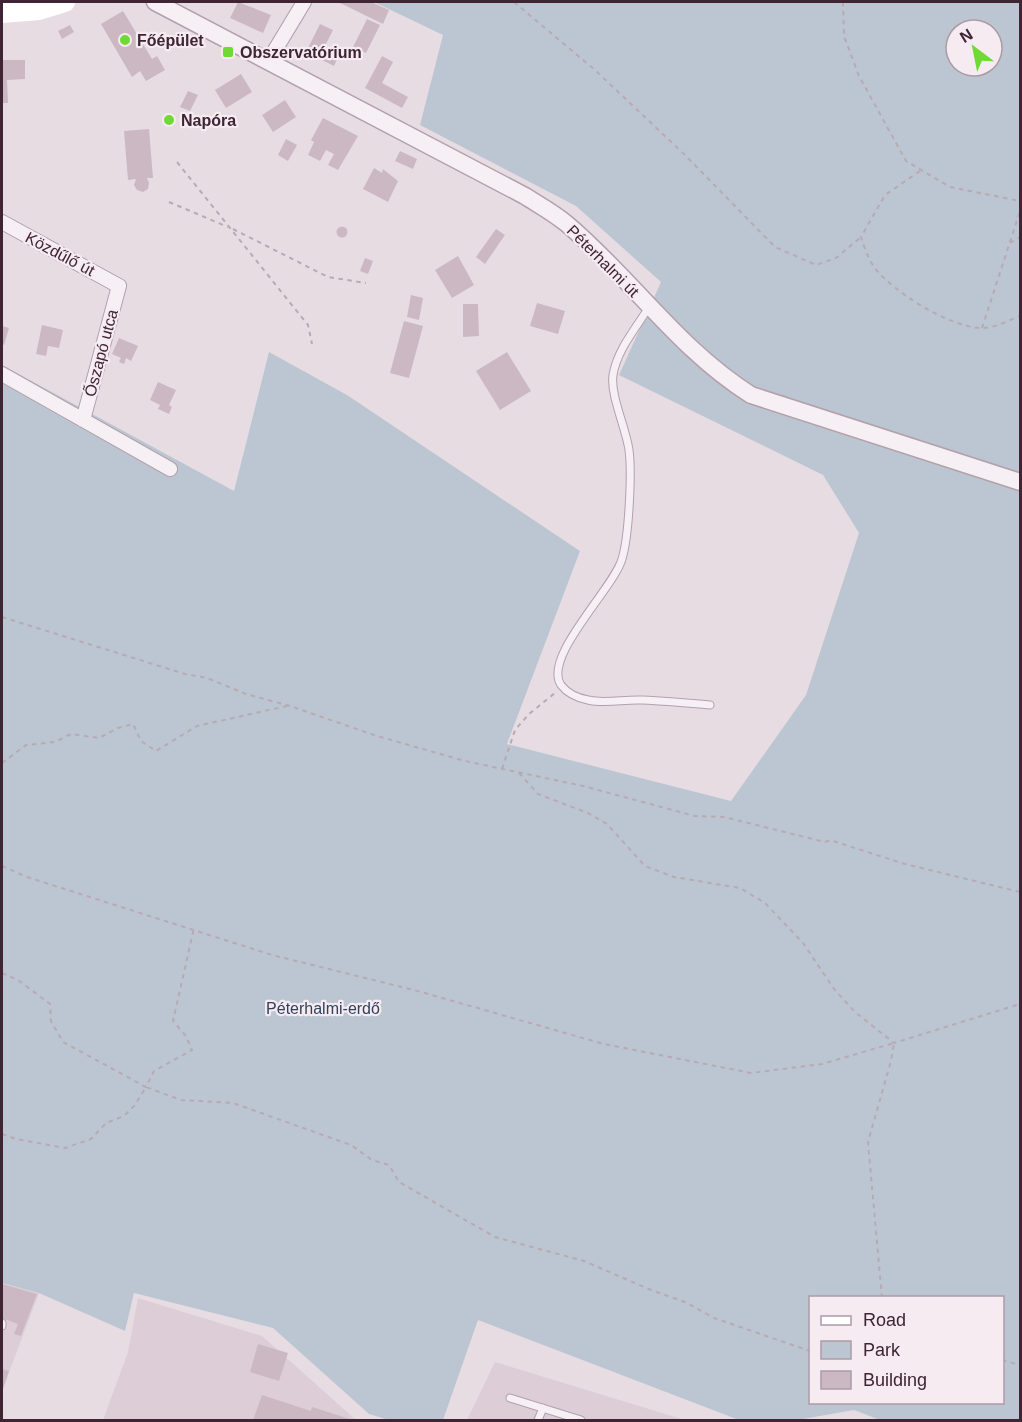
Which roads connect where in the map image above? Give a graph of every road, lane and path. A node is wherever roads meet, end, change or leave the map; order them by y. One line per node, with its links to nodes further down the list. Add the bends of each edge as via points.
1 (65, 2): 6 (main road, via 39,10)
2 (155, 2): 7 (street, Péterhalmi út)
3 (304, 2): 7 (street)
4 (514, 2): 15 (path, via 603,78 775,247 816,265 836,258)
5 (843, 2): 9 (path, via 844,36 859,76 906,161)
6 (2, 13)
7 (269, 60): 20 (street, Péterhalmi út, via 525,196 593,248)
8 (177, 162): 14 (path)
9 (920, 171): 10 (path, via 950,187); 15 (path, via 885,195)
10 (1020, 201)
11 (169, 202): 14 (path)
12 (1020, 211): 17 (path)
13 (2, 222): 19 (street, Közdűlő út)
14 (231, 228): 18 (path, via 328,277); 23 (path, via 308,325)
15 (861, 237): 22 (path, via 873,266 913,301 954,322)
16 (1020, 237): 17 (path)
17 (1010, 243): 22 (path)
18 (366, 283)
19 (119, 286): 25 (street, Őszapó utca)
20 (649, 308): 27 (street, Péterhalmi út, via 722,377 751,395); 29 (lane, via 619,355 612,377 629,451 622,559 558,665 557,677)
21 (1020, 316): 22 (path)
22 (982, 328)
23 (312, 344)
24 (2, 374): 25 (street)
25 (83, 420): 26 (street)
26 (170, 469)
27 (1020, 482)
28 (2, 617): 31 (path)
29 (562, 686): 30 (lane, via 591,701); 33 (path, via 515,730)
30 (710, 705)
31 (290, 706): 32 (path, via 197,726 156,751 141,741 133,724 99,738 71,734 54,742 26,745); 33 (path, via 377,736)
32 (2, 763)
33 (502, 769): 34 (path)
34 (518, 772): 36 (path, via 695,816 724,817 825,842 830,840 905,864); 40 (path, via 538,794 607,824 645,866 674,877 740,888 765,903 803,943 834,990)
35 (2, 866): 37 (path)
36 (1020, 892)
37 (194, 928): 40 (path, via 272,955 604,1044 752,1073 822,1064); 41 (path, via 173,1021 192,1050 154,1071)
38 (2, 973): 41 (path, via 50,1004 51,1021 63,1042)
39 (1020, 1004): 40 (path)
40 (894, 1043): 43 (path, via 868,1142)
41 (146, 1087): 42 (path, via 124,1116 106,1123 91,1139 65,1148); 44 (path, via 181,1100 232,1103 351,1145 372,1160 389,1165 399,1182 495,1238 584,1261 685,1302 714,1318)
42 (2, 1134)
43 (882, 1296)
44 (809, 1352)
45 (1004, 1361): 46 (path)
46 (1020, 1365)
47 (510, 1398): 48 (lane)
48 (543, 1408): 49 (lane); 50 (lane)
49 (538, 1420)
50 (581, 1420)

